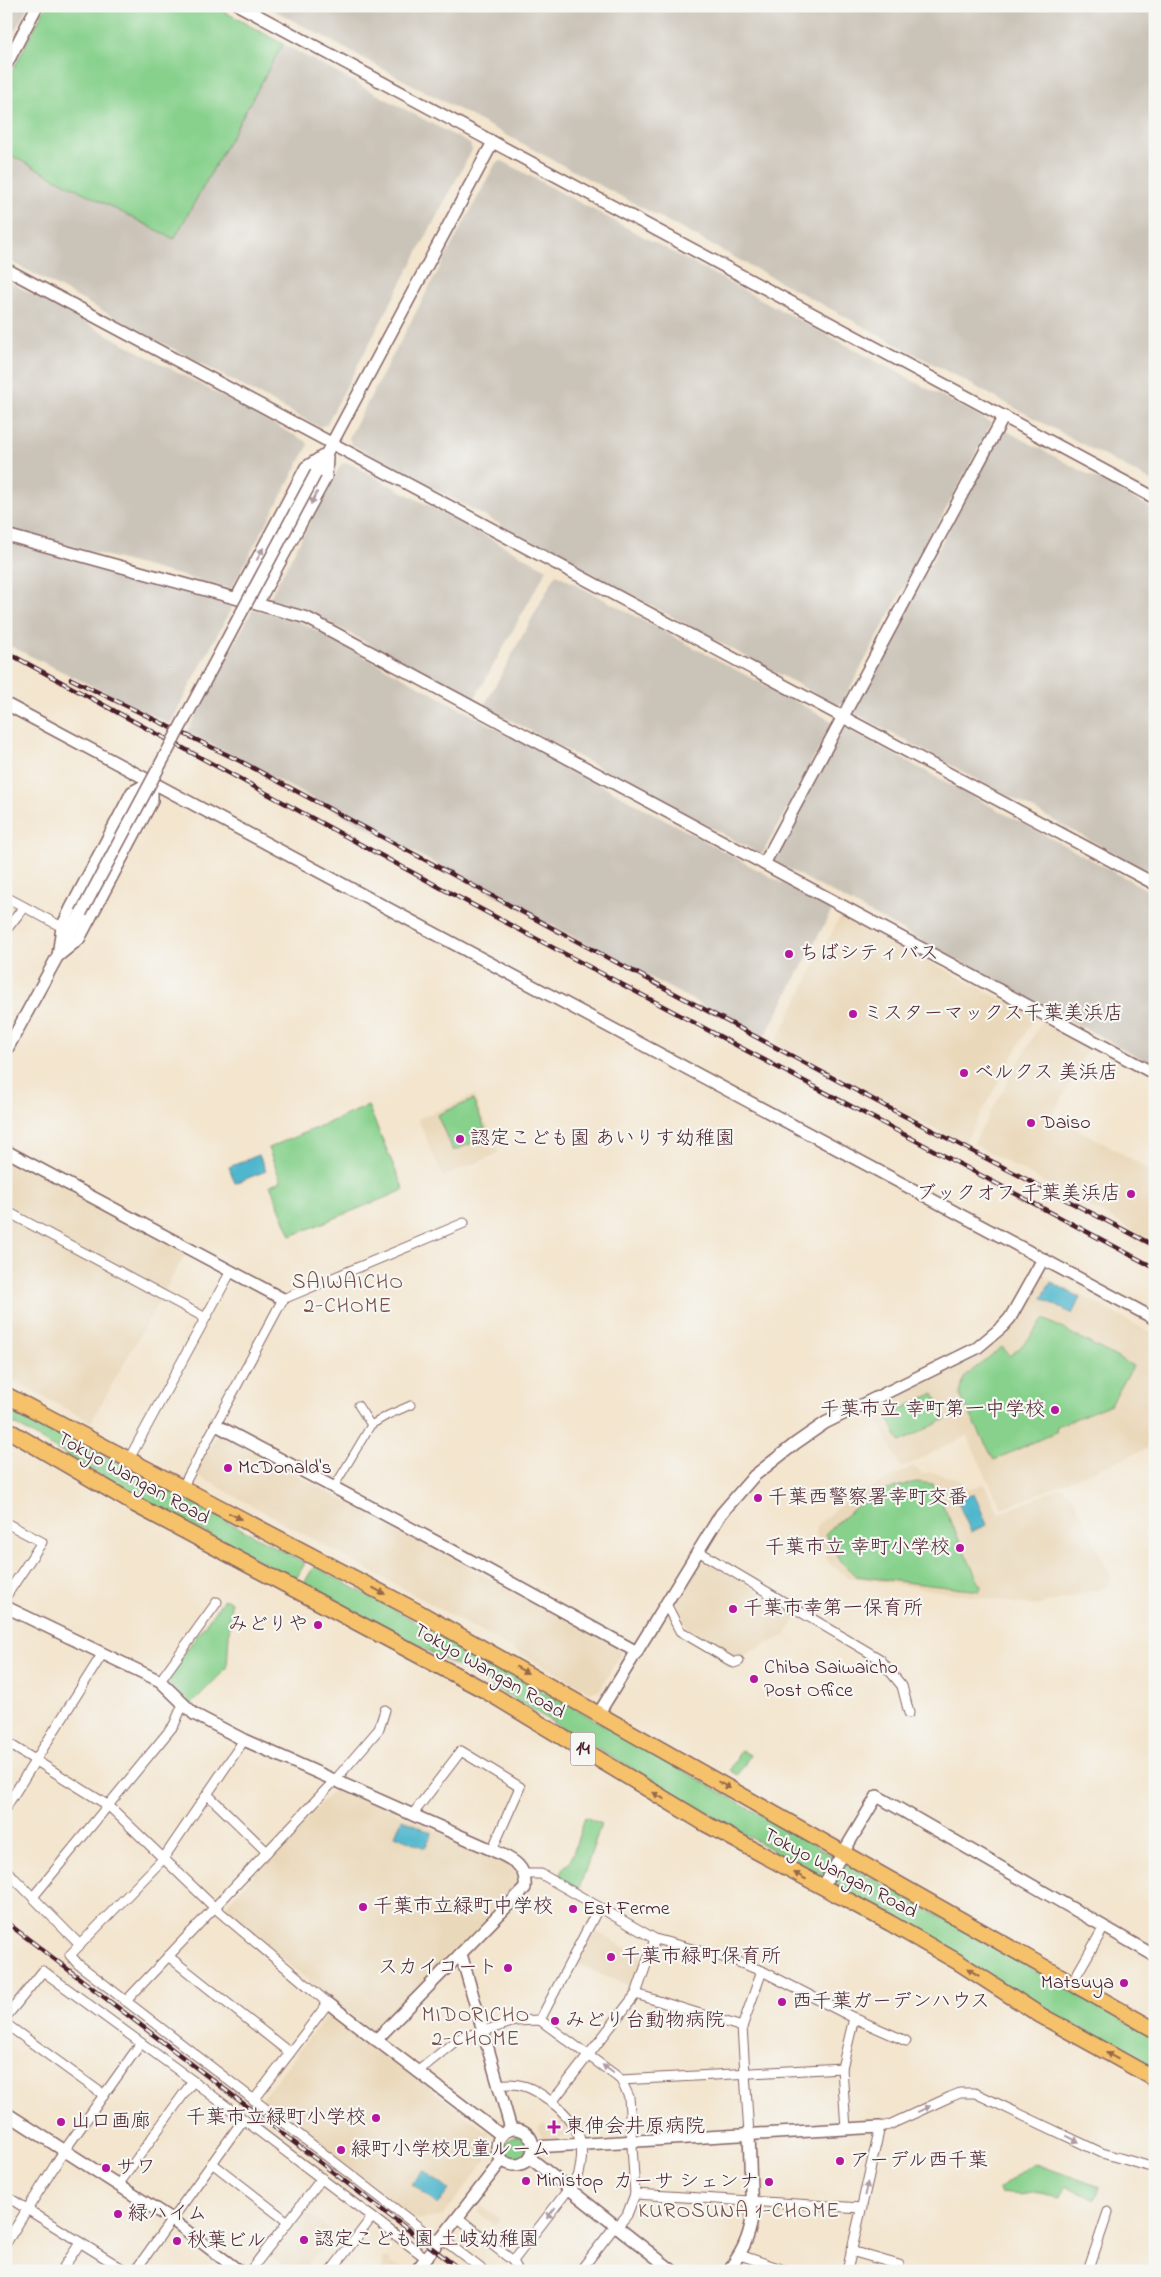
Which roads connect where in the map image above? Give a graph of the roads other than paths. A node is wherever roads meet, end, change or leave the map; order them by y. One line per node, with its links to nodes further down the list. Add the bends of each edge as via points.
1 (37, 6): 3 (street)
2 (240, 6): 4 (street)
3 (6, 65)
4 (493, 142): 6 (street); 7 (street)
5 (6, 269): 7 (street)
6 (1004, 416): 8 (street); 13 (street)
7 (330, 448): 10 (street, one-way to 7, via 306,467); 11 (street, one-way to 11, via 326,477); 13 (street); 21 (street, bridge)
8 (1155, 498)
9 (6, 535): 10 (street)
10 (237, 598): 11 (street)
11 (257, 604): 15 (street, via 307,618)
12 (6, 704): 14 (street)
13 (842, 717): 15 (street); 16 (street)
14 (152, 781): 19 (street, via 132,792); 21 (street, via 152,801 79,939); 27 (street)
15 (764, 864): 23 (street)
16 (1155, 884)
17 (6, 897): 18 (street)
18 (24, 907): 19 (street); 20 (street)
19 (62, 927): 21 (street)
20 (6, 930)
21 (58, 956): 22 (street)
22 (6, 1052)
23 (1155, 1074)
24 (6, 1151): 28 (street)
25 (6, 1211): 30 (street)
26 (464, 1223): 29 (street)
27 (1043, 1259): 31 (street); 42 (street, via 1010,1318 993,1336 964,1356 851,1410 796,1442 757,1473 721,1514)
28 (231, 1271): 29 (street); 30 (street)
29 (283, 1299): 35 (street)
30 (204, 1317): 38 (street)
31 (1155, 1319)
32 (6, 1395): 38 (highway, Tokyo Wangan Road / 14)
33 (358, 1405): 36 (street)
34 (411, 1406): 36 (street)
35 (216, 1425): 40 (street); 47 (street)
36 (371, 1425): 39 (street)
37 (6, 1429): 69 (highway, Tokyo Wangan Road / 14, one-way to 37, via 706,1824 486,1691 136,1505)
38 (129, 1459): 40 (highway, Tokyo Wangan Road / 14)
39 (337, 1482)
40 (182, 1488): 53 (highway, Tokyo Wangan Road / 14, one-way to 53)
41 (6, 1523): 43 (street, via 42,1542)
42 (698, 1551): 45 (street); 54 (street, via 880,1659 902,1686)
43 (6, 1596)
44 (217, 1602): 50 (street)
45 (666, 1604): 47 (street); 49 (street, via 680,1631 734,1663)
46 (6, 1607): 48 (street)
47 (636, 1652): 53 (street)
48 (103, 1653): 50 (street); 57 (street)
49 (739, 1661)
50 (160, 1681): 51 (street)
51 (183, 1704): 55 (street, via 194,1714); 60 (street, via 174,1725)
52 (385, 1710): 58 (street, via 379,1729)
53 (600, 1713): 65 (highway, Tokyo Wangan Road / 14, one-way to 65)
54 (909, 1713)
55 (244, 1740): 58 (street); 59 (street)
56 (6, 1742): 57 (street)
57 (36, 1760): 60 (street); 61 (street)
58 (336, 1779): 62 (street); 64 (street)
59 (208, 1795): 64 (street); 66 (street)
60 (109, 1806): 66 (street); 70 (street)
61 (6, 1807)
62 (413, 1814): 63 (street); 63 (street, via 461,1751 520,1787)
63 (492, 1850): 68 (street, via 516,1861)
64 (267, 1852): 71 (street)
65 (842, 1852): 69 (street); 73 (street, via 877,1796); 80 (highway, Tokyo Wangan Road / 14)
66 (163, 1859): 71 (street); 75 (street)
67 (6, 1870): 70 (street)
68 (525, 1874): 72 (street, via 541,1874); 76 (street, via 526,1888)
69 (822, 1888): 99 (highway, Tokyo Wangan Road / 14, one-way to 69, via 1040,2016 923,1942)
70 (33, 1896): 75 (street)
71 (216, 1908): 77 (street); 83 (street)
72 (599, 1908): 74 (street); 86 (street)
73 (1104, 1927): 78 (street); 80 (street)
74 (655, 1939): 79 (street); 81 (street)
75 (80, 1945): 82 (street, via 70,1955)
76 (461, 1954): 90 (street); 91 (street)
77 (168, 1956): 82 (street); 94 (street)
78 (1155, 1956)
79 (762, 1971): 85 (street); 88 (street)
80 (1072, 1983): 89 (highway, Tokyo Wangan Road / 14)
81 (636, 1994): 88 (street); 95 (street)
82 (126, 2001): 104 (street)
83 (328, 2003): 91 (street); 94 (street)
84 (6, 2017): 93 (street, via 42,1971)
85 (854, 2018): 92 (street); 96 (street)
86 (540, 2020): 90 (street, via 515,2022); 95 (street)
87 (6, 2024): 103 (street)
88 (742, 2027): 98 (street)
89 (1155, 2030)
90 (483, 2031): 97 (street, via 458,2039); 102 (street)
91 (376, 2040): 97 (street)
92 (906, 2041)
93 (141, 2043): 101 (street); 103 (street)
94 (290, 2053): 104 (street)
95 (588, 2055): 100 (street, one-way to 95); 105 (street)
96 (842, 2068): 98 (street); 109 (street)
97 (417, 2072): 110 (street)
98 (744, 2074): 100 (street); 111 (street)
99 (1155, 2079)
100 (622, 2080): 112 (street, via 629,2097)
101 (193, 2081): 107 (street); 121 (street)
102 (499, 2086): 105 (street, via 528,2086); 110 (street)
103 (104, 2095): 115 (street)
104 (254, 2100): 134 (street)
105 (552, 2102): 113 (street, via 573,2122)
106 (6, 2114): 115 (street)
107 (243, 2120): 118 (street); 120 (street)
108 (880, 2127): 109 (street); 119 (street, one-way to 119, via 950,2096 975,2093 1102,2153); 126 (street, one-way to 108)
109 (846, 2129): 111 (street)
110 (506, 2132): 114 (street, via 526,2132); 117 (street, via 497,2150)
111 (749, 2134): 112 (street); 125 (street)
112 (632, 2141): 113 (street); 123 (street)
113 (580, 2144): 114 (street); 122 (street, via 581,2168)
114 (534, 2147): 116 (street)
115 (64, 2150): 121 (street); 127 (street)
116 (530, 2158): 117 (street, via 519,2165); 122 (street)
117 (502, 2160): 130 (street)
118 (212, 2163): 131 (street); 132 (street)
119 (1155, 2168)
120 (322, 2178): 129 (street); 132 (street)
121 (118, 2185): 131 (street)
122 (570, 2190): 133 (street); 140 (street, one-way to 140)
123 (635, 2194): 125 (street); 133 (street, via 627,2215)
124 (6, 2196): 127 (street)
125 (751, 2200): 126 (street); 138 (street, via 750,2230)
126 (862, 2208): 137 (street)
127 (27, 2209): 135 (street); 136 (street)
128 (1108, 2212): 157 (street)
129 (372, 2217): 139 (street); 148 (street)
130 (457, 2217): 134 (street); 140 (street)
131 (171, 2220): 145 (street); 146 (street)
132 (288, 2222): 147 (street)
133 (616, 2226): 141 (street); 151 (street)
134 (439, 2240): 139 (street); 149 (street)
135 (6, 2243)
136 (80, 2243): 143 (street); 144 (street)
137 (852, 2251): 155 (street); 156 (street, via 899,2265)
138 (740, 2255): 153 (street); 154 (street)
139 (426, 2258): 142 (street)
140 (513, 2261): 150 (street)
141 (658, 2266): 152 (street)
142 (417, 2270)
143 (61, 2271)
144 (126, 2271)
145 (135, 2271)
146 (239, 2271)
147 (250, 2271)
148 (331, 2271)
149 (484, 2271)
150 (518, 2271)
151 (580, 2271)
152 (673, 2271)
153 (728, 2271)
154 (787, 2271)
155 (847, 2271)
156 (900, 2271)
157 (1088, 2271)

